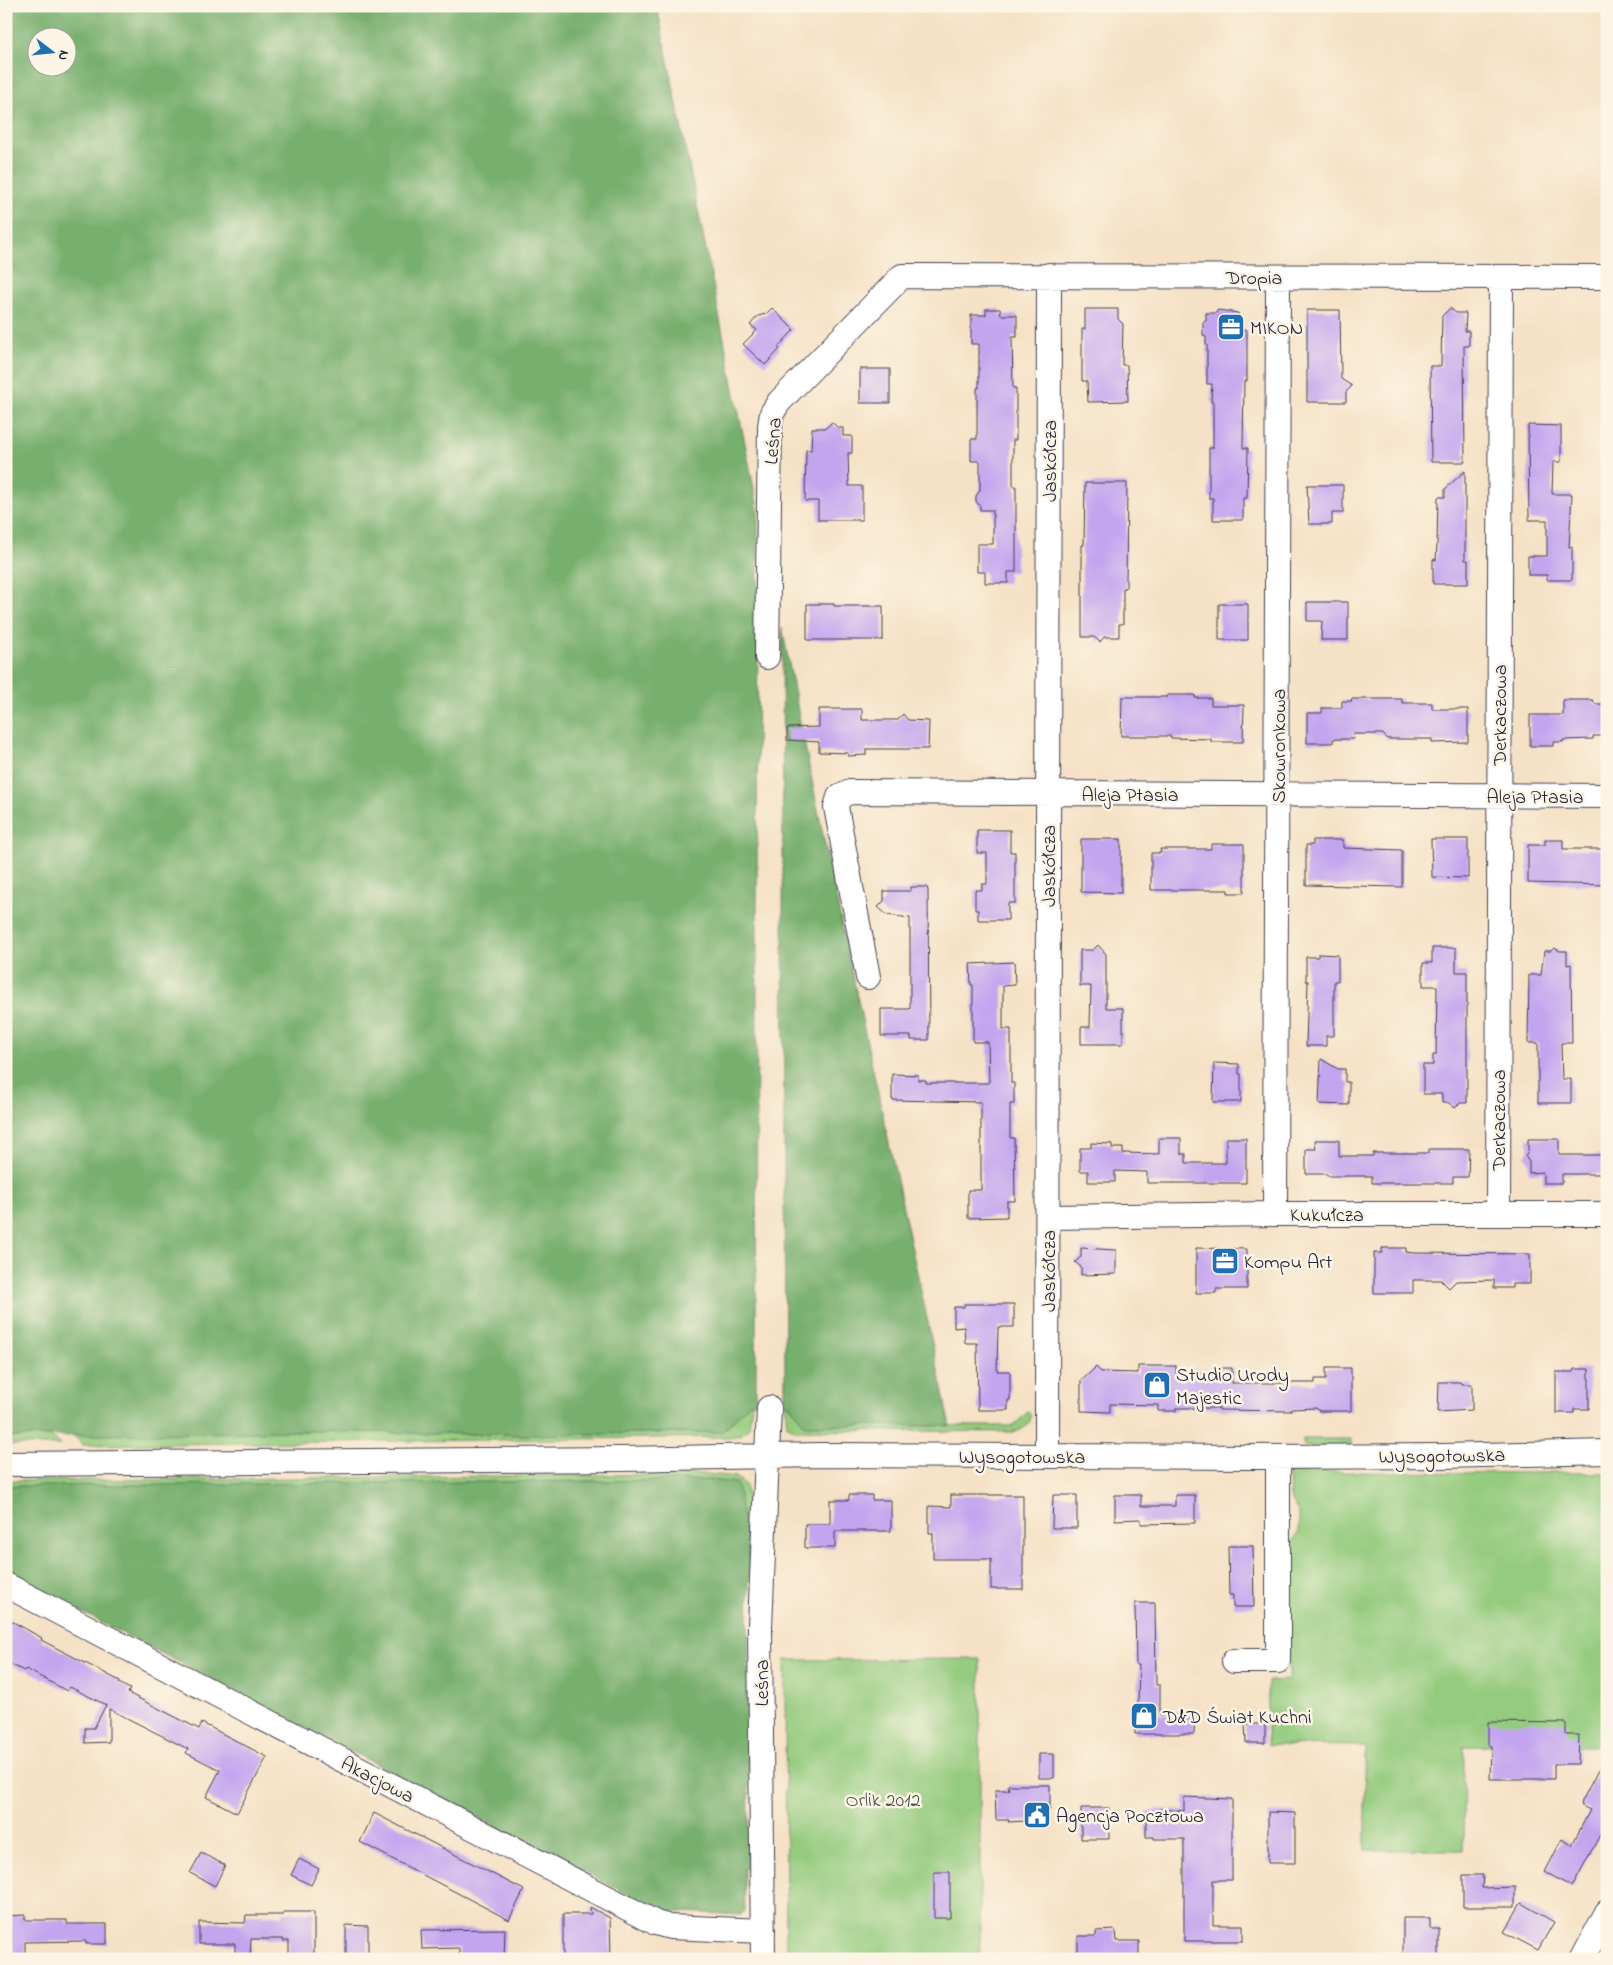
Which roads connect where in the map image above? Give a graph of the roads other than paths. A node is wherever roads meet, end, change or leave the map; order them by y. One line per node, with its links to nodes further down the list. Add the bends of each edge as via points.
1 (1049, 275): 2 (street, Dropia); 5 (street, Dropia); 7 (street, Jaskółcza)
2 (902, 276): 6 (street, Leśna, via 772,413)
3 (1501, 276): 4 (street, Dropia); 5 (street, Dropia); 9 (street, Derkaczowa)
4 (1607, 276)
5 (1278, 277): 8 (street, Skowronkowa)
6 (767, 658)
7 (1048, 794): 8 (street, Aleja Ptasia); 11 (street, Aleja Ptasia, via 850,792 839,797 836,807); 15 (street, Jaskółcza)
8 (1278, 794): 9 (street, Aleja Ptasia); 12 (street, Skowronkowa)
9 (1499, 796): 10 (street, Aleja Ptasia); 13 (street, Derkaczowa)
10 (1607, 796)
11 (868, 977)
12 (1275, 1214): 13 (street, Kukułcza); 15 (street, Kukułcza)
13 (1498, 1214): 14 (street, Kukułcza)
14 (1607, 1214)
15 (1048, 1217): 19 (street, Jaskółcza)
16 (768, 1408): 18 (street, Leśna)
17 (1607, 1452): 20 (street, Wysogotowska)
18 (766, 1456): 19 (street, Wysogotowska); 21 (street, Wysogotowska); 25 (street, Leśna, via 760,1627)
19 (1047, 1456): 20 (street, Wysogotowska)
20 (1278, 1457): 23 (street, via 1278,1660)
21 (6, 1464)
22 (6, 1585): 25 (street, Akacjowa, via 656,1923 670,1927)
23 (1234, 1660)
24 (1607, 1912): 27 (street)
25 (762, 1931): 26 (street, Leśna)
26 (763, 1959)
27 (1582, 1959)

